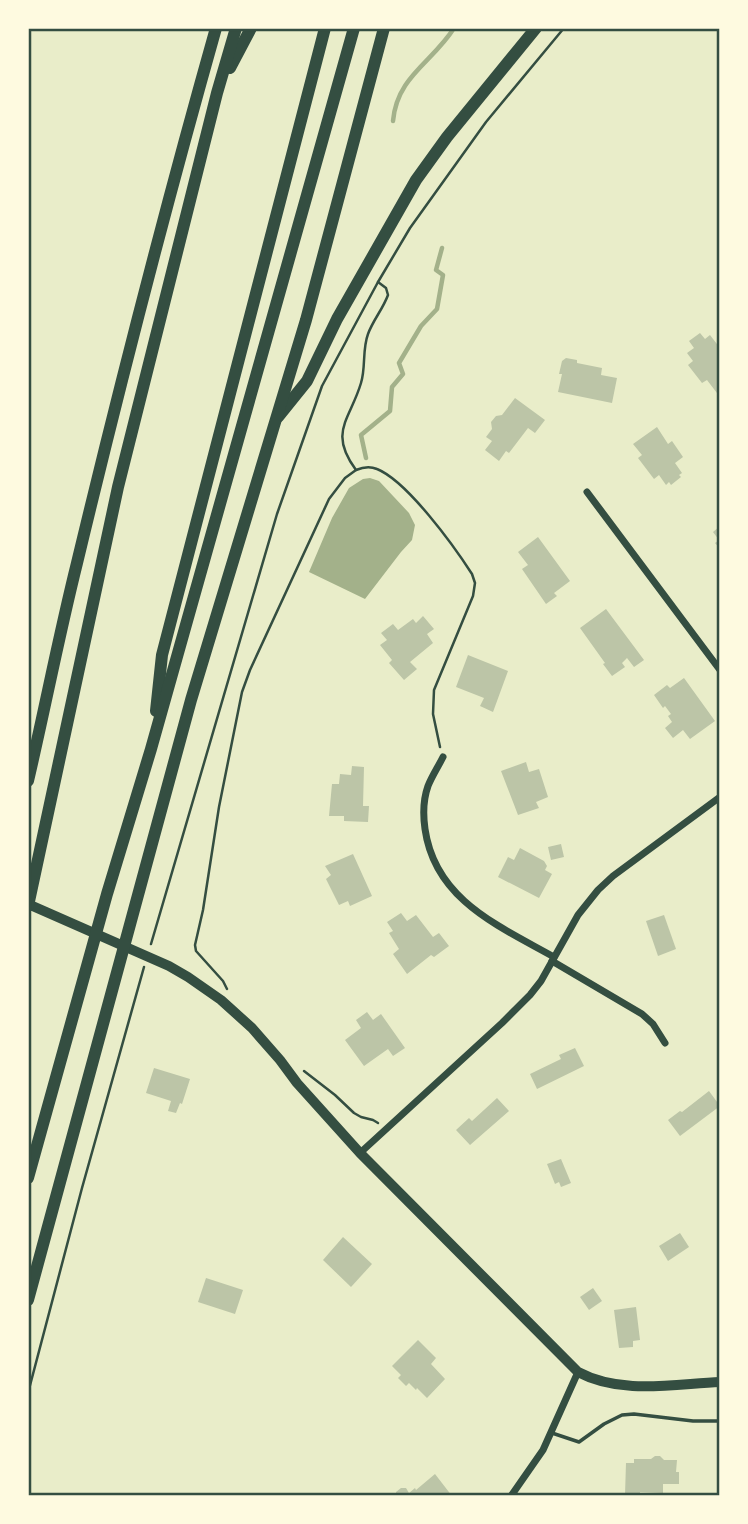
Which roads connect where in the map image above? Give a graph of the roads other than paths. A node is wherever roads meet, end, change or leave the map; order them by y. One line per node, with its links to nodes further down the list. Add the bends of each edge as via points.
1 (216, 28): 14 (highway, via 112,418)
2 (236, 28): 8 (highway)
3 (251, 28): 8 (highway)
4 (326, 28): 12 (highway, via 162,655)
5 (354, 28): 12 (highway)
6 (384, 28): 9 (highway)
7 (536, 28): 9 (highway, via 416,180 337,319 307,382)
8 (217, 93): 16 (highway, via 118,487)
9 (274, 423): 21 (highway, via 191,700)
10 (586, 492): 11 (street)
11 (720, 670)
12 (152, 750): 20 (highway)
13 (443, 757): 17 (street, via 424,802 427,840 436,864 471,908)
14 (28, 781)
15 (720, 797): 17 (street, via 598,890)
16 (28, 905): 19 (main road, via 169,966 221,1000 252,1028)
17 (553, 959): 18 (street, via 642,1014); 19 (street, via 530,995)
18 (665, 1043)
19 (360, 1153): 22 (main road)
20 (28, 1178)
21 (28, 1300)
22 (578, 1372): 23 (main road, via 621,1385); 25 (street)
23 (720, 1382)
24 (720, 1421): 25 (lane, via 634,1414 604,1424 579,1443)
25 (552, 1433): 26 (street)
26 (511, 1496)

